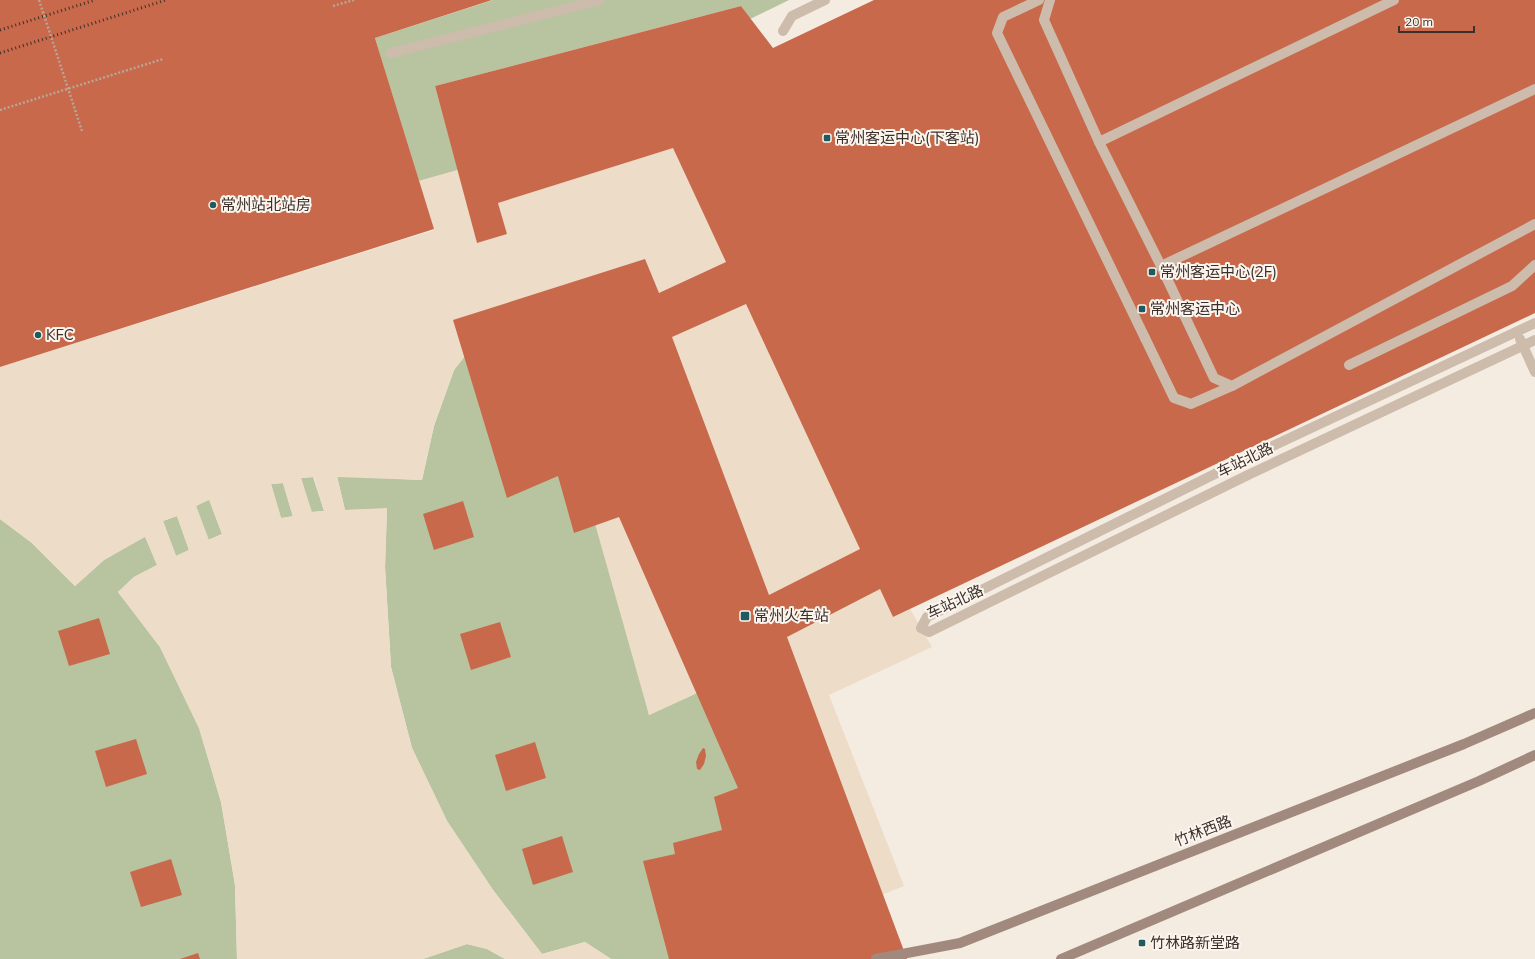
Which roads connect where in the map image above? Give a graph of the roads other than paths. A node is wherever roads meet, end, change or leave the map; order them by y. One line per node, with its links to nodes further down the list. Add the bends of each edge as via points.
1 (600, 0): 7 (street)
2 (825, 0): 6 (street, via 792,16)
3 (1039, 0): 19 (street, bridge, via 1003,17 997,33 1174,398 1191,404)
4 (1050, 0): 9 (street, bridge, via 1044,20)
5 (1394, 0): 9 (street, bridge)
6 (783, 31)
7 (391, 53)
8 (1535, 89): 12 (street)
9 (1099, 142): 12 (street, bridge)
10 (1535, 224): 19 (street)
11 (1535, 265): 17 (street, via 1512,286)
12 (1161, 266): 19 (street, via 1214,378)
13 (1535, 323): 14 (street, 车站北路)
14 (1516, 332): 16 (street); 20 (street, 车站北路, via 1242,460)
15 (1535, 340): 16 (street, 车站北路)
16 (1523, 345): 18 (street); 21 (street, 车站北路)
17 (1349, 365)
18 (1535, 372)
19 (1232, 386)
20 (1139, 512): 21 (street); 21 (street, 车站北路, via 927,617 921,628 929,632)
21 (1146, 525)
22 (1535, 713): 24 (main road, 竹林西路, via 1464,744 960,942)
23 (1535, 755): 25 (main road)
24 (876, 959)
25 (1061, 959)

